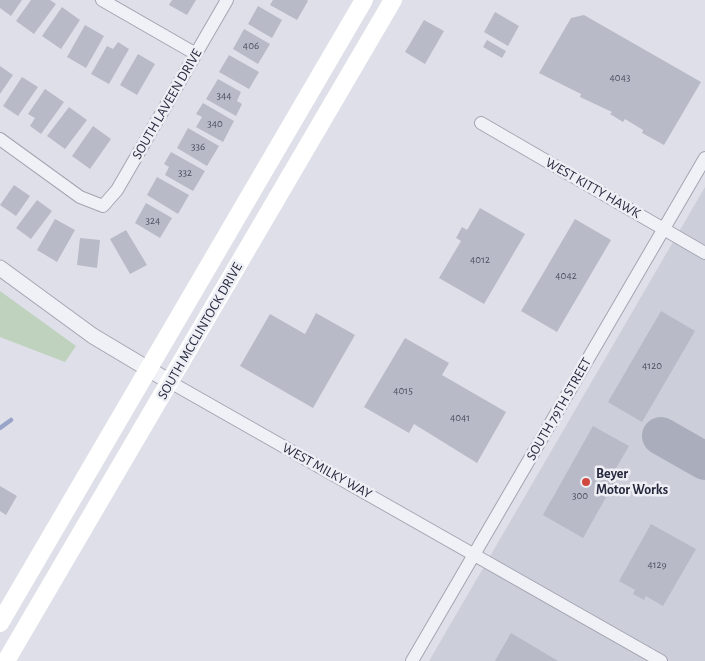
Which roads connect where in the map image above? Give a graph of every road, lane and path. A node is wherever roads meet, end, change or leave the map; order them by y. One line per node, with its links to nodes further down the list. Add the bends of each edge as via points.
1 (102, 0): 5 (street)
2 (227, 0): 5 (street, SOUTH LAVEEN DRIVE)
3 (364, 0): 12 (main road, SOUTH MCCLINTOCK DRIVE)
4 (393, 0): 13 (main road, SOUTH MCCLINTOCK DRIVE)
5 (196, 54): 7 (street, SOUTH LAVEEN DRIVE, via 117,190 103,206 80,197)
6 (482, 123): 9 (street, WEST KITTY HAWK)
7 (0, 139)
8 (705, 158): 9 (street, SOUTH 79TH STREET)
9 (664, 229): 10 (street, WEST KITTY HAWK); 14 (street, SOUTH 79TH STREET)
10 (705, 253)
11 (0, 268): 12 (street, WEST MILKY WAY, via 93,336)
12 (148, 369): 13 (street, WEST MILKY WAY); 15 (main road, SOUTH MCCLINTOCK DRIVE)
13 (170, 382): 14 (street, WEST MILKY WAY); 16 (main road, SOUTH MCCLINTOCK DRIVE)
14 (474, 554): 17 (street, SOUTH 79TH STREET); 18 (street, WEST MILKY WAY)
15 (0, 623)
16 (6, 661)
17 (412, 661)
18 (661, 661)

